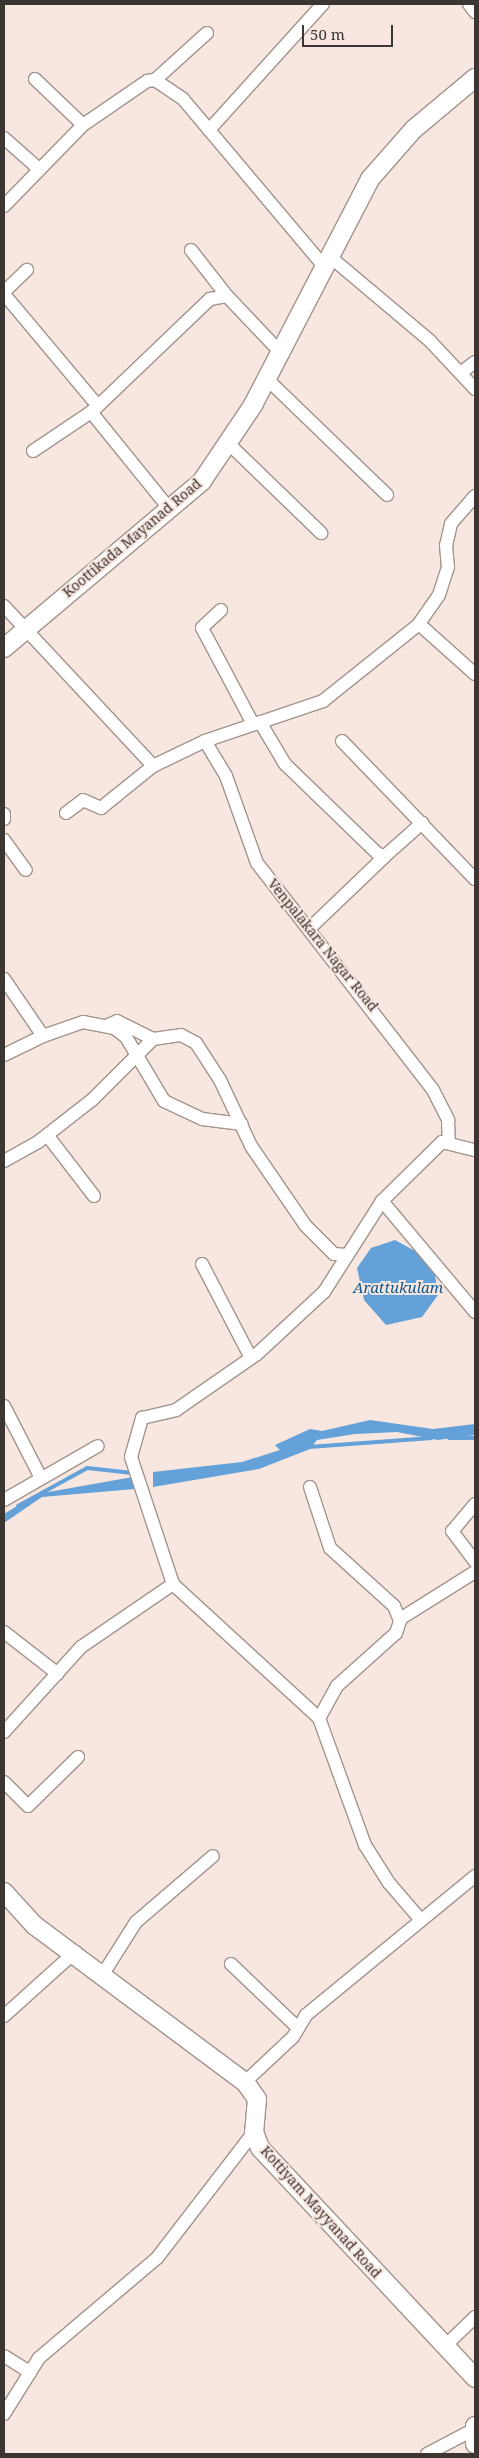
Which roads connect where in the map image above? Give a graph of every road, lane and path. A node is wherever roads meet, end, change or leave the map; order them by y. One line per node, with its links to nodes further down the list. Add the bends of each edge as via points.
1 (323, 4): 9 (street)
2 (469, 4): 3 (street)
3 (475, 12)
4 (207, 33): 7 (street)
5 (475, 78): 14 (main road, Koottikada Mayanad Road, via 414,129 370,179)
6 (35, 79): 8 (street)
7 (155, 80): 8 (street, via 148,81); 9 (street, via 173,90)
8 (82, 125): 11 (street)
9 (209, 130): 14 (street)
10 (4, 138): 11 (street)
11 (39, 169): 12 (street)
12 (4, 206)
13 (191, 250): 17 (street)
14 (325, 260): 18 (main road, Koottikada Mayanad Road); 20 (street)
15 (27, 270): 16 (street)
16 (4, 293): 23 (street)
17 (227, 296): 18 (street); 23 (street, via 202,304)
18 (281, 353): 21 (main road, Koottikada Mayanad Road)
19 (475, 362): 20 (street)
20 (462, 372): 22 (street)
21 (267, 379): 24 (main road, Koottikada Mayanad Road); 26 (street)
22 (475, 389)
23 (94, 409): 25 (street); 28 (street)
24 (230, 445): 28 (main road, Koottikada Mayanad Road, via 202,481); 29 (street)
25 (33, 451)
26 (387, 495)
27 (475, 496): 32 (street, via 451,524 446,545 448,567 439,595)
28 (168, 507): 33 (main road, Koottikada Mayanad Road)
29 (321, 533)
30 (4, 606): 33 (street)
31 (221, 610): 36 (street, via 202,628)
32 (419, 624): 35 (street); 36 (street, via 323,702)
33 (26, 628): 34 (main road, Koottikada Mayanad Road); 39 (street, via 143,760)
34 (4, 648)
35 (475, 674)
36 (257, 723): 37 (street); 45 (street, via 285,764 316,798)
37 (205, 741): 39 (street); 48 (street, Venpalakara Nagar Road, via 226,776 257,863)
38 (342, 741): 43 (street)
39 (153, 766): 40 (street, via 101,808 83,800)
40 (66, 813)
41 (4, 814): 42 (street)
42 (4, 819)
43 (422, 823): 45 (street); 47 (street)
44 (4, 840): 46 (street)
45 (384, 856): 48 (street)
46 (26, 870)
47 (475, 879)
48 (309, 929): 57 (street, Venpalakara Nagar Road, via 433,1090 448,1120)
49 (4, 979): 51 (street)
50 (106, 1026): 51 (street, via 83,1022); 52 (street, via 117,1021); 54 (street, via 126,1037)
51 (43, 1036): 53 (street)
52 (153, 1039): 54 (street); 55 (street, via 181,1035 196,1043)
53 (4, 1056)
54 (138, 1057): 55 (street, via 164,1100 202,1119); 56 (street)
55 (242, 1124): 62 (street, via 251,1146 304,1225 334,1254)
56 (47, 1135): 59 (street); 60 (street)
57 (449, 1143): 58 (street); 61 (street, via 442,1142)
58 (475, 1150)
59 (4, 1161)
60 (94, 1196)
61 (382, 1201): 62 (street); 64 (street)
62 (347, 1255): 65 (street, via 324,1292)
63 (202, 1264): 65 (street)
64 (475, 1312)
65 (252, 1358): 74 (street, via 176,1410 142,1418 131,1457)
66 (4, 1406): 68 (street)
67 (98, 1446): 68 (street)
68 (40, 1476): 70 (street)
69 (310, 1488): 75 (street, via 330,1548 394,1606)
70 (4, 1500)
71 (475, 1504): 72 (street, via 452,1531)
72 (475, 1562)
73 (475, 1572): 75 (street)
74 (173, 1584): 77 (street, via 81,1648); 78 (street)
75 (400, 1619): 78 (street, via 396,1633 337,1686)
76 (4, 1632): 77 (street)
77 (58, 1674): 79 (street)
78 (318, 1718): 85 (street, via 365,1845 389,1883)
79 (4, 1732)
80 (78, 1757): 81 (street, via 28,1806)
81 (4, 1782)
82 (213, 1856): 88 (street, via 136,1922)
83 (475, 1876): 85 (street)
84 (4, 1892): 86 (main road, Kottiyam Mayyanad Road, via 34,1925)
85 (420, 1919): 90 (street, via 306,2015)
86 (75, 1952): 88 (main road, Kottiyam Mayyanad Road); 89 (street)
87 (231, 1964): 90 (street)
88 (103, 1974): 91 (main road, Kottiyam Mayyanad Road)
89 (4, 2016)
90 (298, 2028): 91 (street)
91 (245, 2082): 92 (main road, Kottiyam Mayyanad Road, via 257,2099)
92 (254, 2132): 94 (main road, Kottiyam Mayyanad Road, via 260,2148); 96 (street, via 157,2258 39,2358)
93 (475, 2317): 94 (street)
94 (445, 2346): 97 (main road, Kottiyam Mayyanad Road)
95 (4, 2356): 96 (street)
96 (30, 2372): 98 (street)
97 (475, 2378)
98 (4, 2414)
99 (474, 2433): 100 (street)
100 (427, 2454)

